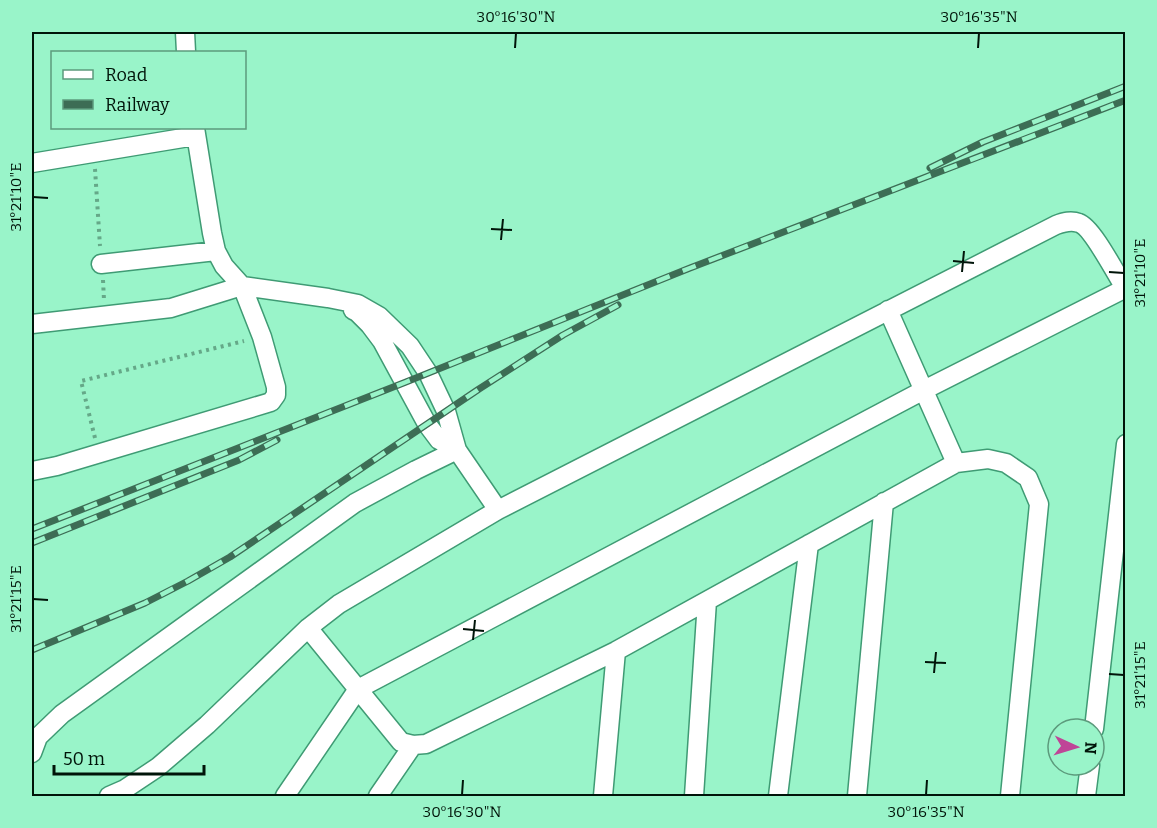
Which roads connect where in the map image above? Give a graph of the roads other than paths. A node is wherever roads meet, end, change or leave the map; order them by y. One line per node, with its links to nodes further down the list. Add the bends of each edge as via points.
1 (184, 32): 2 (street)
2 (186, 51)
3 (195, 132): 4 (street); 5 (street)
4 (32, 163)
5 (216, 251): 6 (street); 7 (street)
6 (101, 264)
7 (242, 286): 10 (street, via 171,308); 13 (street, via 358,304 379,316 410,346 428,373 446,411); 15 (street, via 277,391 271,402)
8 (1125, 288): 9 (street, via 1091,233 1082,224 1069,221); 11 (street)
9 (888, 310): 11 (street); 17 (street)
10 (32, 324)
11 (924, 390): 14 (street); 22 (street)
12 (1125, 444): 23 (street)
13 (457, 450): 17 (street); 25 (street, via 355,503 62,714 38,737)
14 (956, 463): 16 (street); 34 (street, via 988,459 1006,463 1028,478 1039,504)
15 (32, 471)
16 (884, 502): 18 (street); 33 (street)
17 (498, 510): 20 (street, via 339,604)
18 (809, 544): 19 (street); 32 (street)
19 (707, 601): 21 (street); 31 (street)
20 (308, 628): 22 (street); 27 (street, via 158,767)
21 (616, 651): 24 (street, via 426,744); 30 (street)
22 (358, 689): 24 (street, via 401,742); 28 (street)
23 (1095, 717)
24 (413, 746): 29 (street)
25 (32, 753)
26 (1088, 777): 35 (street)
27 (109, 796)
28 (285, 796)
29 (378, 796)
30 (603, 796)
31 (694, 796)
32 (778, 796)
33 (857, 796)
34 (1010, 796)
35 (1086, 796)

